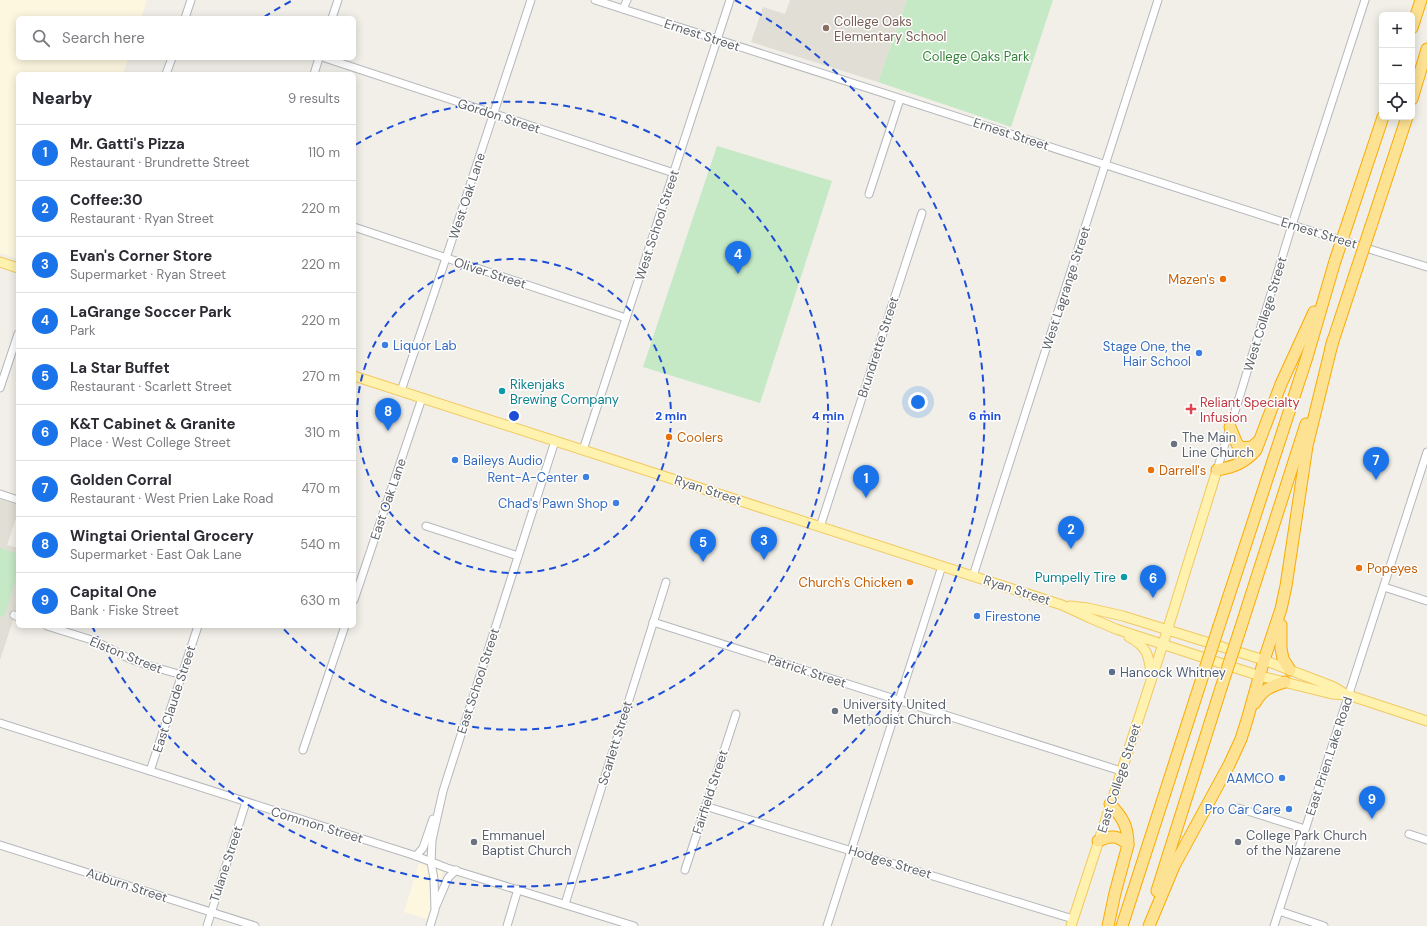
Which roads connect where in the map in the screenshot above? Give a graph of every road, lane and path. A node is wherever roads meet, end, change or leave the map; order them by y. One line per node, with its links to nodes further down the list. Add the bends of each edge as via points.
1 (192, 0): 11 (street)
2 (338, 0): 12 (street)
3 (531, 0): 23 (street, West Oak Lane)
4 (595, 0): 10 (street, Ernest Street)
5 (627, 0): 10 (street)
6 (730, 0): 14 (street, West School Street)
7 (1158, 0): 26 (street, West Lagrange Street)
8 (1365, 0): 30 (street, West College Street)
9 (1421, 0): 13 (highway)
10 (624, 9): 14 (street, Ernest Street)
11 (186, 16)
12 (333, 16)
13 (1415, 19)
14 (717, 40): 22 (street, Ernest Street); 27 (street, West School Street)
15 (1427, 49): 21 (highway)
16 (171, 60): 19 (street)
17 (318, 60): 20 (street)
18 (330, 60): 23 (street, Gordon Street)
19 (167, 72)
20 (315, 72)
21 (1415, 89)
22 (900, 99): 26 (street, Ernest Street); 28 (street)
23 (494, 114): 27 (street, Gordon Street); 32 (street, West Oak Lane)
24 (1382, 120): 36 (highway, bridge)
25 (1406, 120): 39 (highway, bridge)
26 (1105, 165): 30 (street, Ernest Street); 56 (street, West Lagrange Street)
27 (674, 173): 37 (street, West School Street)
28 (869, 194)
29 (922, 214): 53 (street, Brundrette Street)
30 (1292, 225): 34 (street, Ernest Street); 44 (street, West College Street)
31 (356, 228): 32 (street, Oliver Street)
32 (446, 258): 37 (street, Oliver Street); 42 (street, West Oak Lane)
33 (0, 262): 35 (main road)
34 (1427, 266)
35 (16, 267)
36 (1330, 277): 45 (highway, via 1281,384); 114 (highway, bridge, via 1307,357)
37 (626, 318): 47 (street, West School Street)
38 (16, 340): 41 (street)
39 (1333, 340): 60 (highway, via 1307,446); 115 (highway, bridge)
40 (356, 377): 42 (main road, Ryan Street)
41 (0, 388)
42 (401, 391): 43 (main road, Ryan Street)
43 (422, 398): 46 (main road, Ryan Street); 59 (street, East Oak Lane)
44 (1230, 426): 45 (highway, via 1237,444 1242,448 1252,447); 49 (street, West College Street)
45 (1260, 440): 49 (highway, via 1249,458 1239,464)
46 (555, 441): 47 (main road, Ryan Street); 54 (street, East School Street)
47 (583, 450): 53 (main road, Ryan Street)
48 (1427, 452): 58 (street, East Prien Lake Road)
49 (1217, 470): 68 (main road, West College Street)
50 (0, 494): 51 (street)
51 (16, 499)
52 (426, 526): 54 (street)
53 (820, 527): 55 (main road, Ryan Street)
54 (518, 556): 85 (street, East School Street)
55 (942, 566): 56 (main road, Ryan Street); 77 (street)
56 (973, 576): 62 (main road, Ryan Street)
57 (666, 582): 63 (street, Scarlett Street)
58 (1384, 587): 61 (street); 76 (street, East Prien Lake Road)
59 (356, 594)
60 (1283, 601): 70 (highway); 71 (highway, via 1281,648 1283,660)
61 (1427, 601)
62 (1062, 605): 67 (main road, Ryan Street); 68 (main road, Ryan Street, via 1124,616)
63 (653, 622): 77 (street, Patrick Street); 102 (street, Scarlett Street)
64 (54, 628): 72 (street, Elston Street, via 95,641 147,665)
65 (197, 628): 72 (street, East Claude Street)
66 (344, 628): 82 (street)
67 (1116, 629): 69 (main road, Ryan Street); 74 (main road, via 1144,647 1148,655)
68 (1167, 630): 69 (main road, East College Street); 70 (main road, Ryan Street)
69 (1163, 644): 73 (main road, Ryan Street); 74 (main road, East College Street)
70 (1264, 660): 71 (main road, Ryan Street); 73 (highway)
71 (1290, 670): 76 (main road, Ryan Street)
72 (182, 675): 84 (street, East Claude Street)
73 (1260, 676): 75 (main road, Ryan Street); 79 (highway)
74 (1151, 680): 83 (main road, East College Street)
75 (1285, 682): 76 (main road, Ryan Street, via 1332,694); 79 (highway, via 1270,686 1263,692 1256,700)
76 (1348, 695): 80 (main road, Ryan Street); 90 (street, East Prien Lake Road)
77 (899, 700): 83 (street, Patrick Street); 96 (street)
78 (736, 714): 88 (street, Fairfield Street)
79 (1247, 720): 116 (highway, via 1229,765 1174,866)
80 (1427, 721)
81 (0, 723): 84 (street, Common Street)
82 (303, 750)
83 (1121, 771): 87 (main road, East College Street)
84 (150, 772): 86 (street, Common Street)
85 (443, 791): 97 (street, via 422,848); 98 (street, East School Street, via 432,840)
86 (246, 802): 97 (street, Common Street); 105 (street, Tulane Street)
87 (1110, 804): 93 (main road, East College Street); 95 (highway, via 1126,824)
88 (706, 806): 96 (street, Hodges Street); 100 (street, Fairfield Street)
89 (1238, 808): 90 (street)
90 (1305, 829): 104 (street, East Prien Lake Road)
91 (1409, 834): 92 (street)
92 (1427, 840)
93 (1098, 841): 95 (highway, via 1114,837 1122,839); 106 (main road, East College Street)
94 (0, 845): 105 (street, Auburn Street)
95 (1128, 845): 113 (highway, via 1114,893)
96 (851, 850): 106 (street, Hodges Street); 112 (street)
97 (416, 856): 98 (street, Common Street)
98 (431, 862): 99 (street, Common Street); 103 (street, East School Street)
99 (456, 870): 101 (street, Common Street); 103 (street, via 448,878)
100 (685, 870)
101 (518, 889): 102 (street, Common Street); 110 (street)
102 (565, 904): 111 (street, Common Street)
103 (435, 910): 109 (street, East School Street)
104 (1279, 911): 117 (street, East Prien Lake Road); 118 (street)
105 (211, 912): 107 (street, Tulane Street); 108 (street, Auburn Street)
106 (1072, 923)
107 (206, 926)
108 (255, 926)
109 (430, 926)
110 (507, 926)
111 (634, 926)
112 (827, 926)
113 (1108, 926)
114 (1122, 926)
115 (1146, 926)
116 (1149, 926)
117 (1274, 926)
118 (1324, 926)

